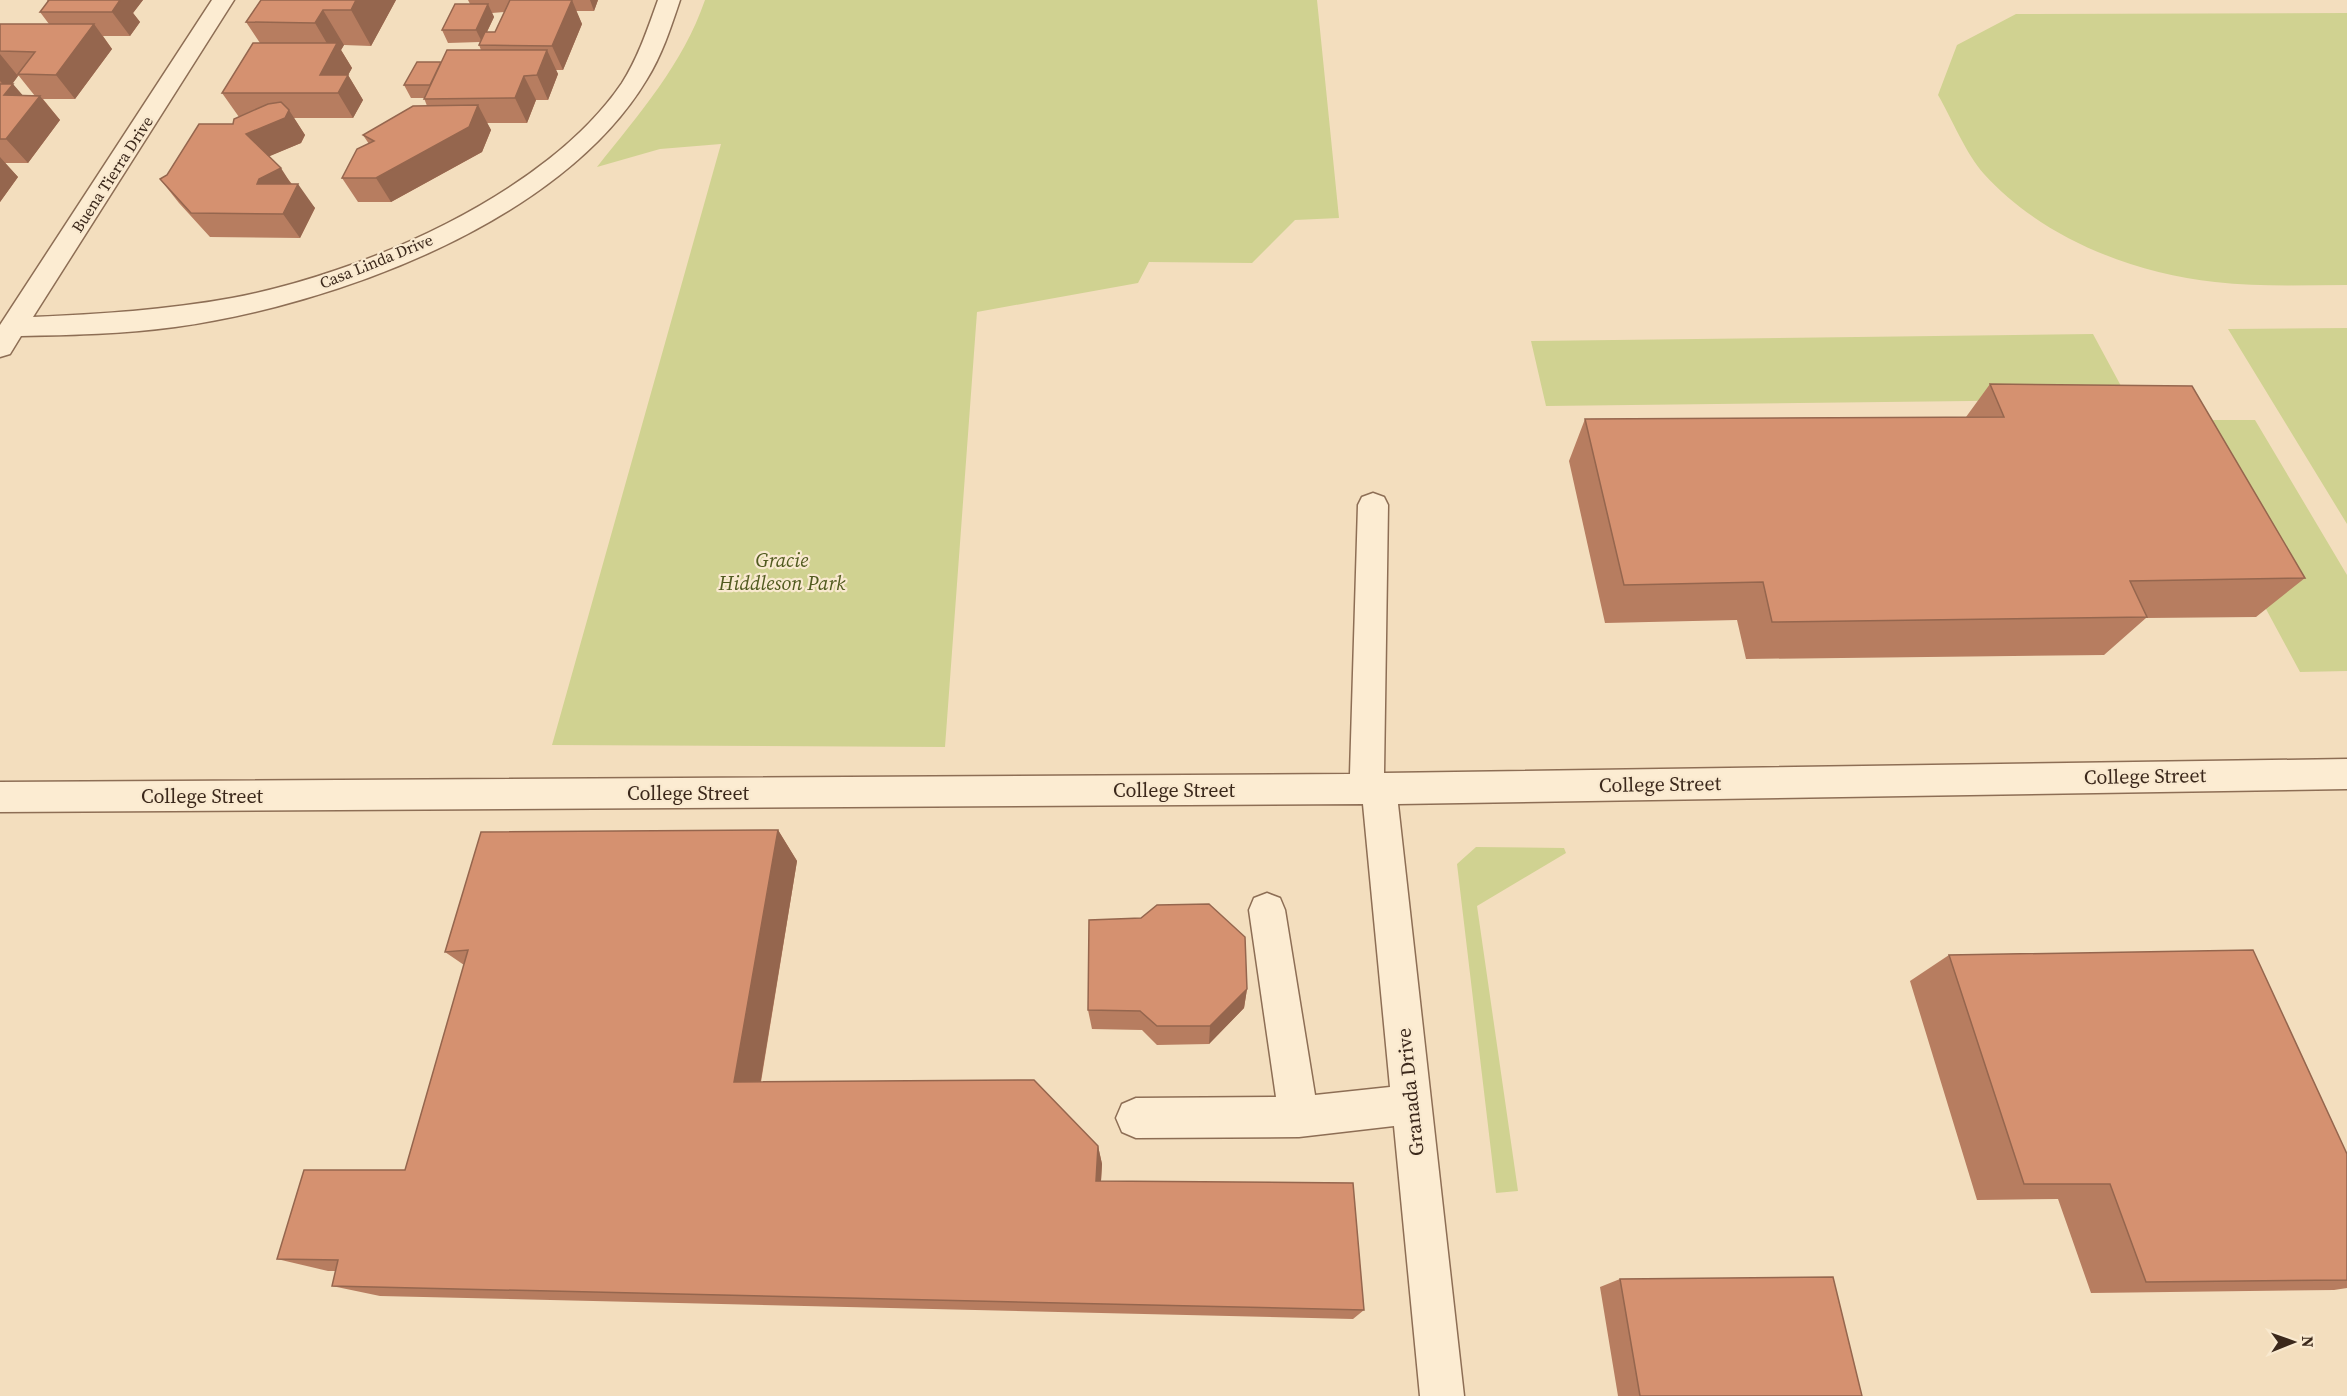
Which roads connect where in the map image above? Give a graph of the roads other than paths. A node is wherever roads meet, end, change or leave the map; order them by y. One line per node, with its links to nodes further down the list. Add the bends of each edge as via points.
1 (223, 0): 3 (street, Buena Tierra Drive)
2 (669, 0): 3 (street, Casa Linda Drive, via 657,36 632,84 574,149 530,184 434,239 380,263 256,302 177,317)
3 (6, 337)
4 (1373, 505): 6 (street, Granada Drive)
5 (2347, 774): 6 (street, College Street)
6 (1373, 789): 7 (street, College Street); 9 (street, Granada Drive)
7 (0, 797)
8 (1267, 910): 10 (street)
9 (1412, 1104): 10 (street); 12 (street, Granada Drive)
10 (1299, 1117): 11 (street)
11 (1136, 1118)
12 (1442, 1396)

